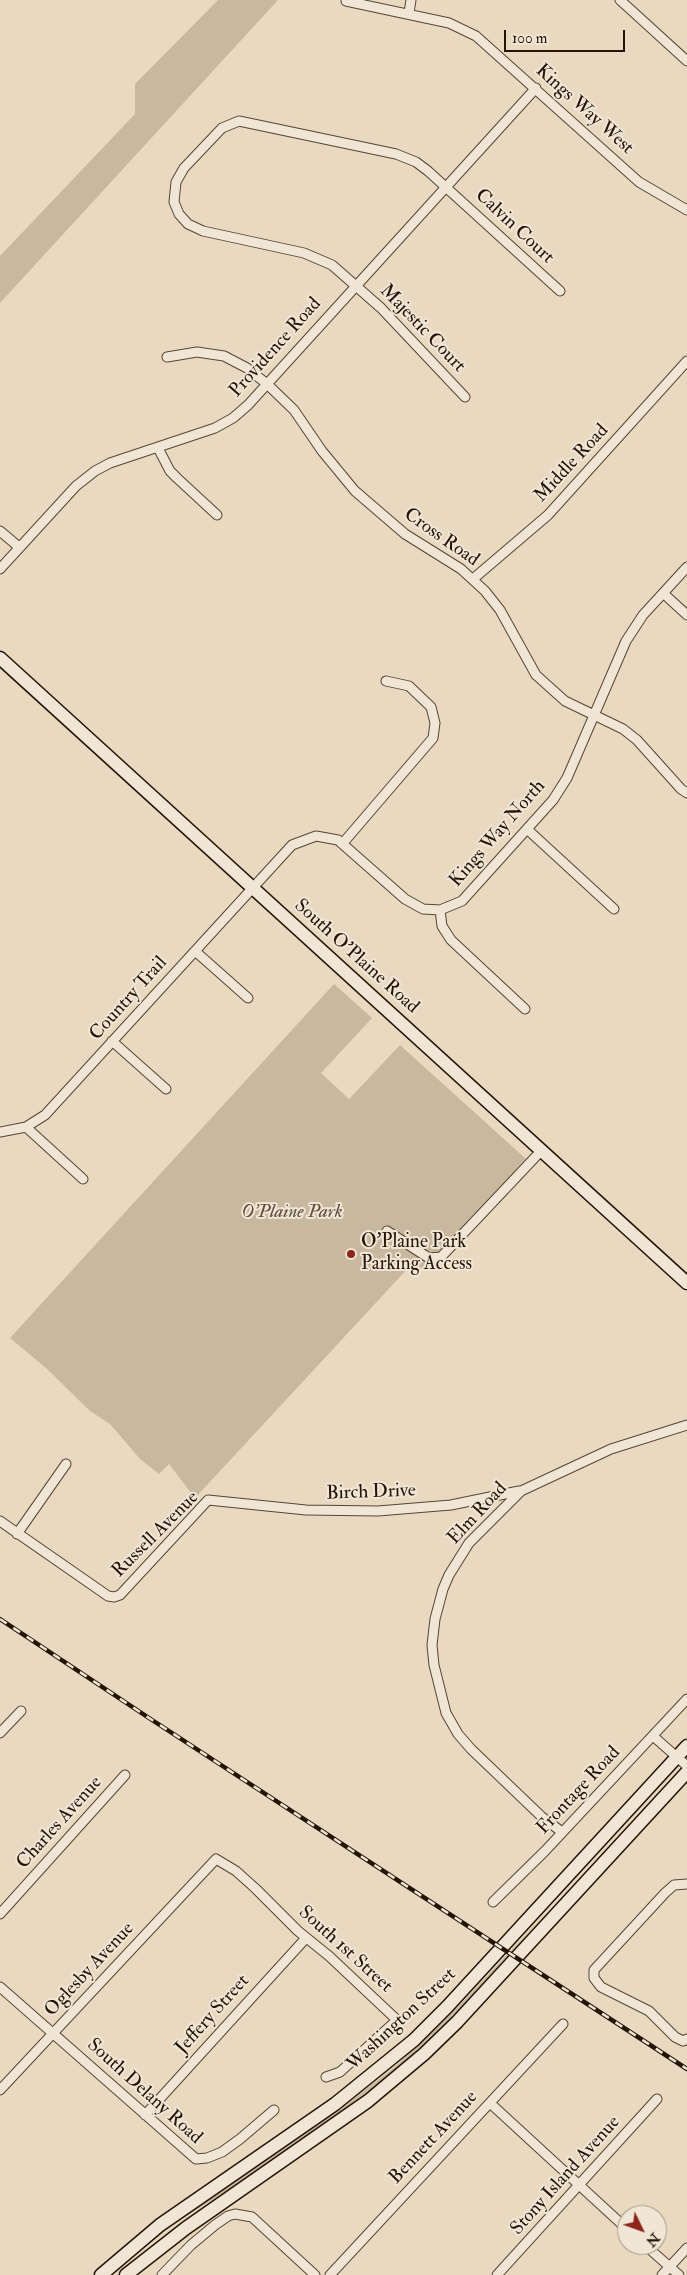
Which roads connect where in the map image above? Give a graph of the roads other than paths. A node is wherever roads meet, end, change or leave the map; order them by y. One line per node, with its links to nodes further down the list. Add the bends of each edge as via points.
1 (411, 0): 4 (street)
2 (620, 0): 5 (street)
3 (346, 1): 4 (street, Kings Way West)
4 (408, 13): 6 (street, Kings Way West, via 449,23 476,36)
5 (687, 61)
6 (536, 88): 8 (street, Providence Road); 9 (street, Kings Way West, via 639,182)
7 (194, 158): 8 (street, Calvin Court, via 222,128 246,122 396,154 416,162); 10 (street, Majestic Court, via 178,176 174,191 176,208 188,224 203,231 319,258)
8 (446, 186): 10 (street, Providence Road); 11 (street, Calvin Court)
9 (687, 210)
10 (356, 285): 14 (street, Providence Road); 15 (street, Majestic Court)
11 (560, 291)
12 (167, 357): 14 (street, Cross Road, via 197,352 224,356)
13 (687, 361): 22 (street, Middle Road, via 548,515)
14 (267, 384): 16 (street, Providence Road, via 233,418 215,428); 22 (street, Cross Road, via 294,410 340,475 378,513)
15 (465, 397)
16 (158, 448): 17 (street, via 170,471); 19 (street, Providence Road, via 95,471 76,486)
17 (217, 515)
18 (0, 531): 19 (street)
19 (19, 548): 21 (street, Providence Road)
20 (687, 567): 23 (street, Kings Way North)
21 (0, 569)
22 (473, 579): 27 (street, Cross Road, via 500,610 536,675 565,701)
23 (663, 593): 24 (street); 27 (street, Kings Way North, via 626,641)
24 (687, 615)
25 (0, 658): 31 (main road, South O'Plaine Road)
26 (386, 681): 30 (street, via 409,686 431,707 435,723 433,738)
27 (594, 714): 28 (street, Cross Road, via 637,740); 29 (street, Kings Way North, via 567,778 554,800)
28 (687, 793)
29 (528, 830): 32 (street); 33 (street, Kings Way North, via 467,897)
30 (343, 843): 31 (street, via 316,836 292,845); 33 (street, via 405,899 423,908)
31 (252, 888): 34 (street, Country Trail); 41 (main road, South O'Plaine Road)
32 (614, 909)
33 (440, 910): 36 (street, via 442,926 451,940)
34 (194, 951): 35 (street); 37 (street, Country Trail)
35 (248, 998)
36 (524, 1009)
37 (112, 1041): 38 (street); 39 (street, Country Trail, via 45,1115)
38 (166, 1089)
39 (26, 1127): 40 (street); 42 (street)
40 (0, 1132)
41 (541, 1150): 43 (street, via 440,1257 430,1258); 44 (main road, South O'Plaine Road)
42 (83, 1178)
43 (387, 1231)
44 (687, 1283)
45 (687, 1424): 47 (street, Elm Road, via 611,1449)
46 (66, 1464): 50 (street)
47 (521, 1491): 48 (street, Birch Drive, via 451,1505 386,1511 306,1510); 60 (street, Elm Road, via 469,1543 449,1575 435,1620 434,1665 442,1701 458,1734 487,1766)
48 (221, 1501): 50 (street, Russell Avenue, via 208,1500 120,1595 108,1596)
49 (0, 1521): 50 (street)
50 (17, 1534)
51 (687, 1700): 54 (street, Frontage Road)
52 (21, 1711): 53 (street)
53 (0, 1733)
54 (654, 1736): 56 (street); 60 (street, Frontage Road)
55 (687, 1746): 56 (main road, Washington Street)
56 (677, 1757): 57 (street); 81 (main road, Washington Street, via 414,2040 334,2104 160,2225)
57 (687, 1766)
58 (687, 1772): 82 (main road, Washington Street, via 457,2022 418,2059 368,2101 186,2228)
59 (125, 1776): 64 (street, Charles Avenue)
60 (562, 1832): 63 (street, Frontage Road)
61 (202, 1872): 65 (street, South 1st Street, via 216,1859 226,1864 256,1888); 68 (street, Oglesby Avenue)
62 (687, 1884): 69 (street, via 674,1885 665,1892 594,1970 594,1978 601,1987 649,2011 675,2037 683,2041)
63 (493, 1902)
64 (0, 1914)
65 (306, 1938): 70 (street, South 1st Street, via 397,2020 340,2072); 75 (street, Jeffery Street)
66 (0, 1987): 68 (street, South Delany Road)
67 (563, 2024): 73 (street, Bennett Avenue)
68 (54, 2034): 71 (street, Oglesby Avenue); 75 (street, South Delany Road)
69 (687, 2039)
70 (326, 2077)
71 (0, 2090)
72 (657, 2099): 76 (street, Stony Island Avenue)
73 (490, 2103): 76 (street); 85 (street, Bennett Avenue)
74 (274, 2110): 75 (street, South Delany Road, via 222,2152 196,2159)
75 (144, 2115)
76 (580, 2186): 77 (street); 86 (street, Stony Island Avenue)
77 (617, 2220)
78 (687, 2248): 80 (street)
79 (656, 2255): 80 (street)
80 (670, 2267): 87 (street); 88 (street)
81 (101, 2275)
82 (126, 2275)
83 (162, 2275): 84 (street, via 197,2240 228,2216 245,2214)
84 (315, 2275)
85 (330, 2275)
86 (497, 2275)
87 (662, 2275)
88 (678, 2275)

